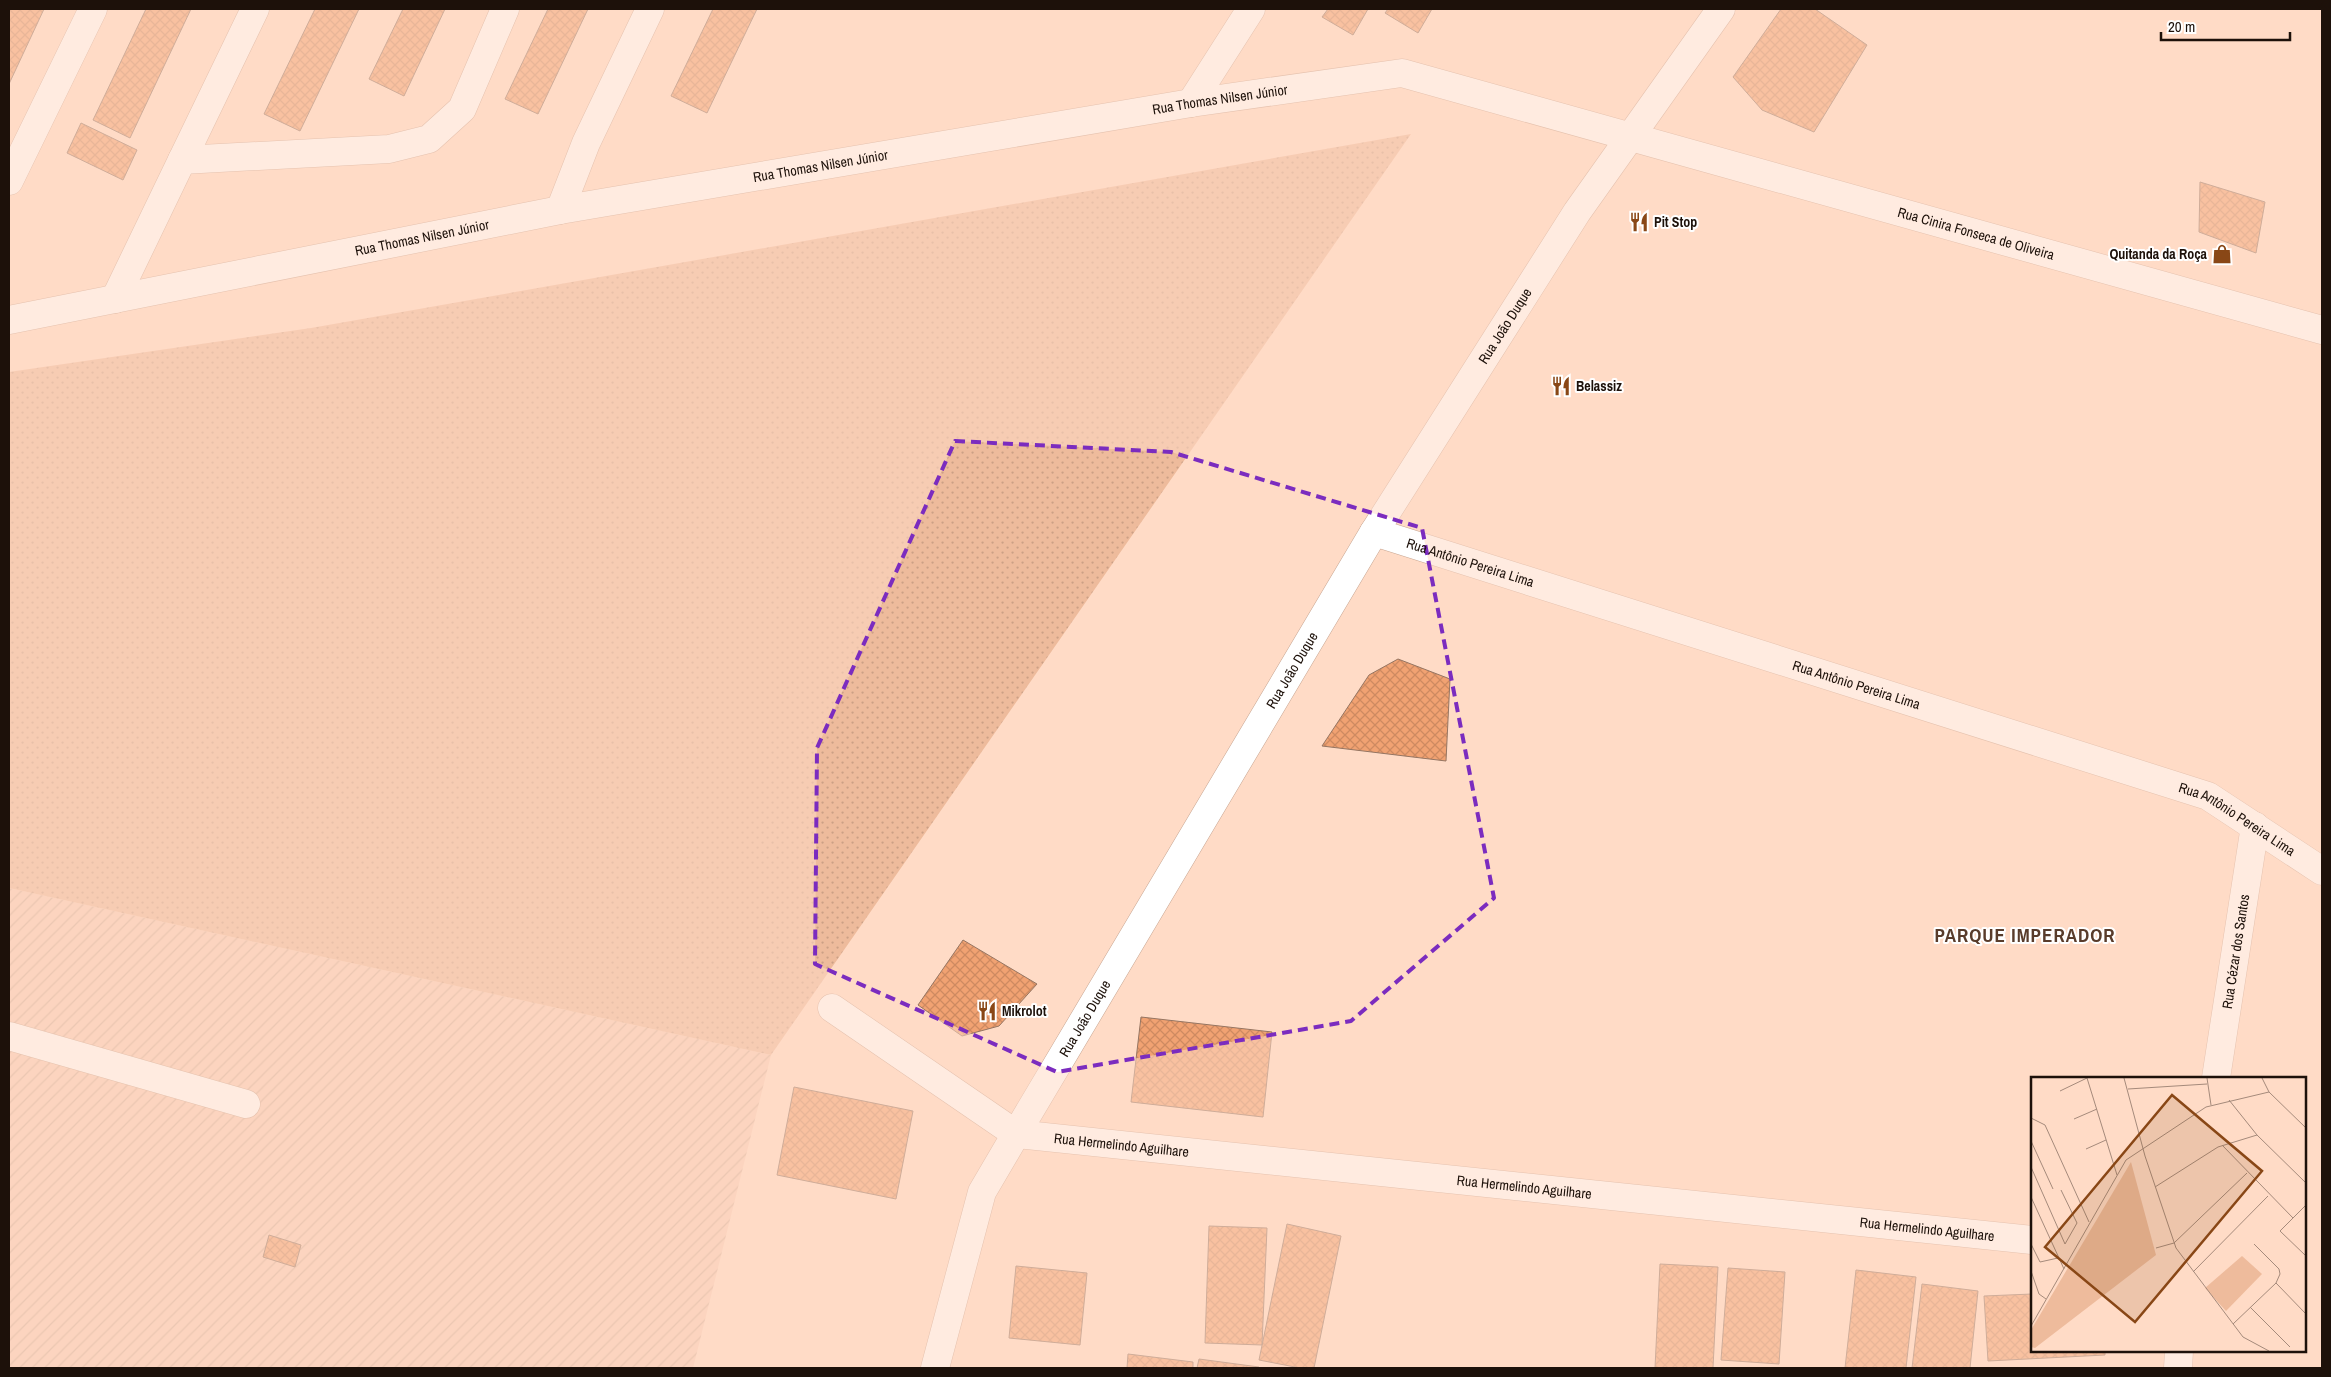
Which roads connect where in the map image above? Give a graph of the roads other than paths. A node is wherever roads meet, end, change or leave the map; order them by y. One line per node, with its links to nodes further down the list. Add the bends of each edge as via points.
1 (93, 9): 10 (street)
2 (255, 9): 9 (street)
3 (505, 9): 9 (street, via 462,109 430,139 390,149)
4 (650, 9): 11 (street, via 586,142)
5 (1251, 9): 7 (street)
6 (1721, 9): 8 (street, Rua João Duque)
7 (1191, 103): 8 (street, Rua Thomas Nilsen Júnior, via 1402,73); 11 (street, Rua Thomas Nilsen Júnior)
8 (1630, 138): 14 (street, Rua Cinira Fonseca de Oliveira); 15 (street, Rua João Duque, via 1577,212)
9 (182, 160): 12 (street)
10 (9, 181)
11 (560, 210): 12 (street, Rua Thomas Nilsen Júnior)
12 (115, 299): 13 (street, Rua Thomas Nilsen Júnior)
13 (9, 320)
14 (2322, 330)
15 (1374, 532): 16 (street, Rua Antônio Pereira Lima, via 2208,796); 22 (street, Rua João Duque)
16 (2255, 826): 17 (street, Rua Antônio Pereira Lima); 20 (street, Rua Cézar dos Santos)
17 (2322, 871)
18 (832, 1008): 22 (street)
19 (9, 1036): 21 (street)
20 (2216, 1077)
21 (246, 1104)
22 (1016, 1134): 23 (street, Rua Hermelindo Aguilhare); 25 (street, Rua João Duque, via 982,1192)
23 (2031, 1240)
24 (2179, 1352): 26 (street)
25 (935, 1368)
26 (2178, 1368)

